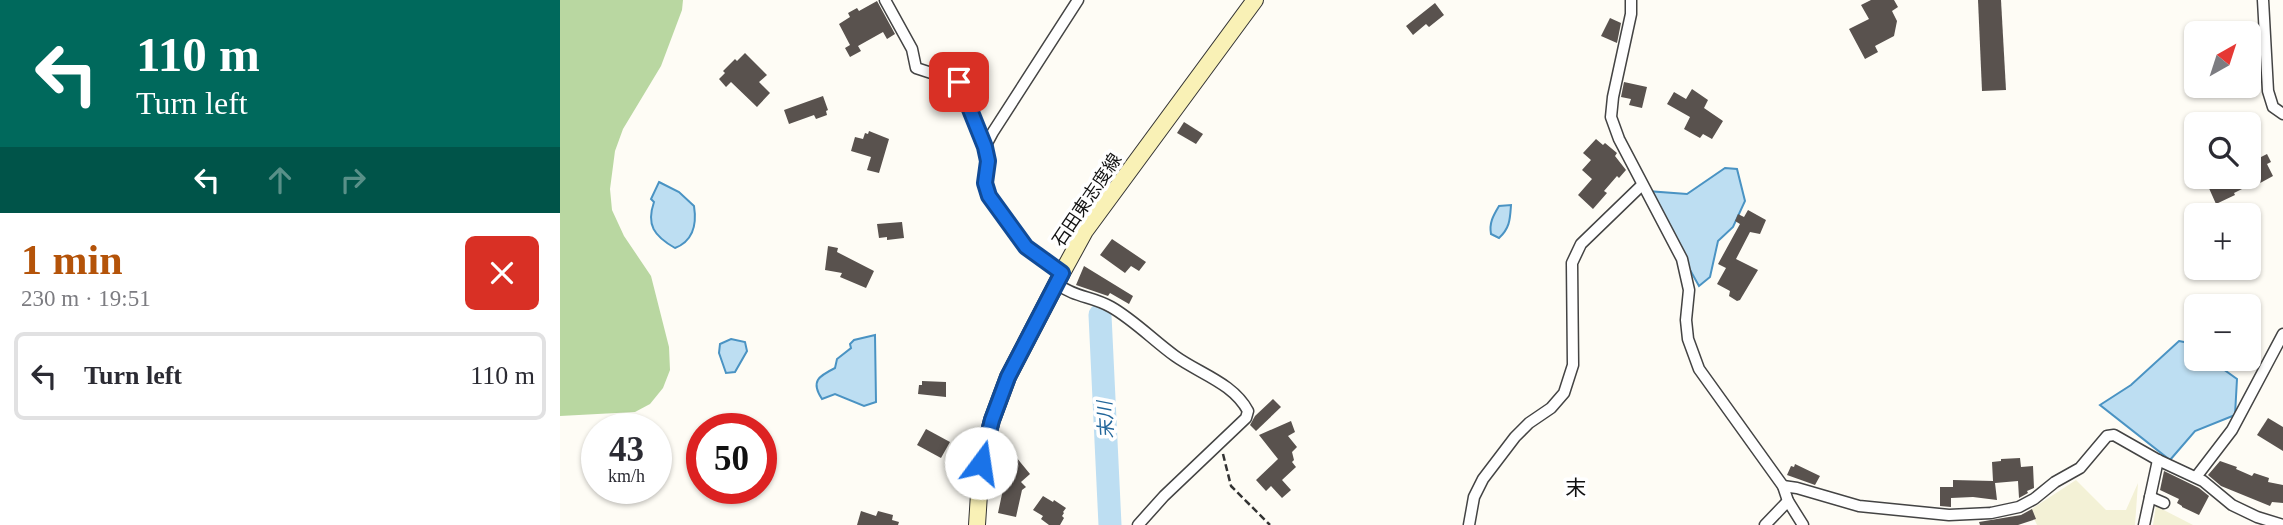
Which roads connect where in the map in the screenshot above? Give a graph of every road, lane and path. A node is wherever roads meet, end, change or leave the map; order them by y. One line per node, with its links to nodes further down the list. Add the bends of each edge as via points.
1 (885, 0): 7 (street, via 912,49 916,68 959,82)
2 (1078, 0): 7 (street)
3 (1255, 0): 9 (main road, 石田東志度線, via 1085,231)
4 (1631, 0): 8 (street, via 1611,117)
5 (2263, 0): 6 (street, via 2268,91 2273,107)
6 (2283, 114)
7 (985, 147): 9 (street, via 989,196 1026,247)
8 (1642, 185): 14 (street, via 1685,269 1688,340 1699,369); 21 (street, via 1581,244 1572,262 1573,366 1564,393 1515,437 1483,479)
9 (1059, 278): 11 (street, via 1069,293 1113,308 1245,404 1246,418); 18 (main road, 石田東志度線, via 1008,377 992,420 981,463)
10 (2283, 334): 13 (street, via 2232,430)
11 (1220, 444): 19 (street); 20 (path, via 1231,486)
12 (2158, 460): 13 (street); 14 (street, via 2114,435 2107,436 2080,468 2035,499 1982,514 1858,506); 15 (street)
13 (2196, 477): 25 (street, via 2232,505)
14 (1783, 486): 16 (street)
15 (2150, 497): 17 (street); 24 (street)
16 (1788, 500): 22 (street); 23 (street)
17 (2164, 503)
18 (977, 525)
19 (1138, 525)
20 (1270, 525)
21 (1469, 525)
22 (1765, 525)
23 (1803, 525)
24 (2144, 525)
25 (2283, 525)

